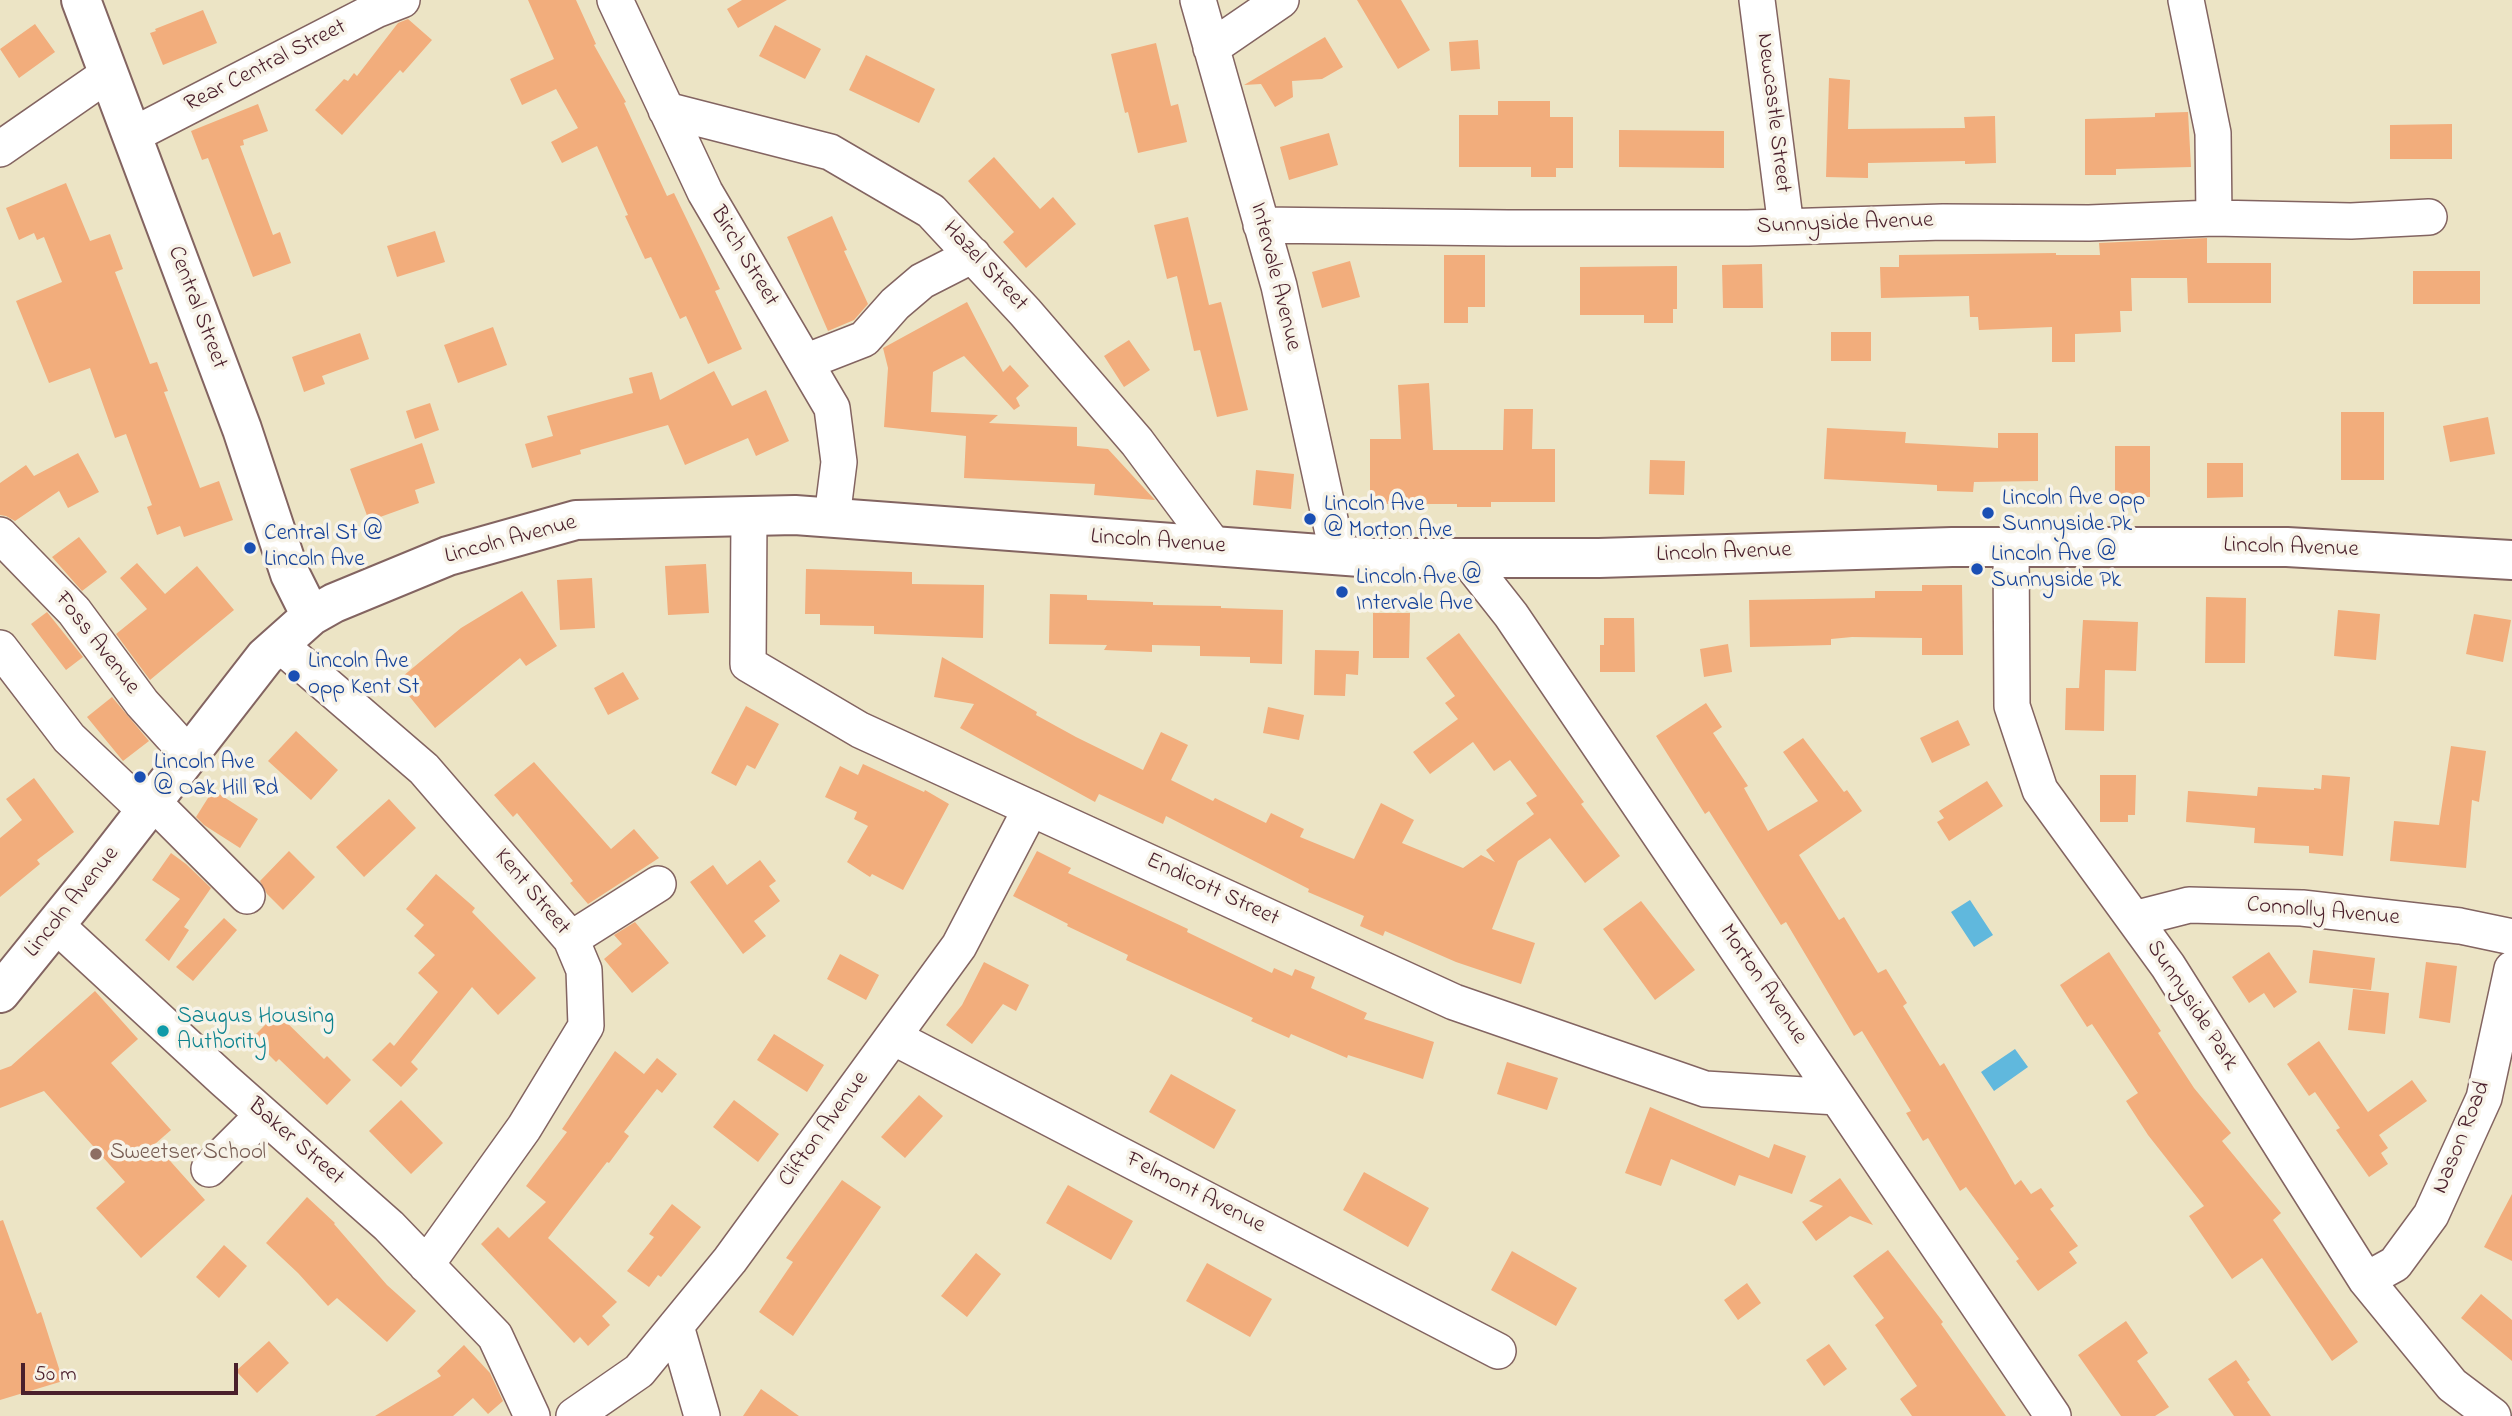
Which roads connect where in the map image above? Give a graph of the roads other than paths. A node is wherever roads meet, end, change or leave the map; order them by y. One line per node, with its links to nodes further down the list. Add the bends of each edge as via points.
1 (81, 0): 9 (main road, Central Street)
2 (401, 0): 11 (street, Rear Central Street)
3 (615, 0): 10 (street, Birch Street)
4 (1198, 0): 8 (street, Intervale Avenue)
5 (1280, 0): 8 (street)
6 (1757, 0): 16 (street, Newcastle Street)
7 (2186, 0): 14 (street, via 2213,133)
8 (1212, 48): 15 (street, Intervale Avenue)
9 (108, 74): 11 (main road, Central Street); 12 (street)
10 (666, 110): 17 (street, Hazel Street, via 830,152 931,211); 18 (street, Birch Street, via 705,192)
11 (131, 136): 27 (main road, Central Street, via 242,429 290,574)
12 (0, 149)
13 (2429, 217): 14 (street, Sunnyside Avenue, via 2351,221)
14 (2214, 218): 16 (street, Sunnyside Avenue)
15 (1261, 225): 16 (street, Sunnyside Avenue); 24 (street, Intervale Avenue, via 1279,286)
16 (1786, 227)
17 (973, 256): 18 (street, via 922,281 864,339); 22 (street, Hazel Street, via 1137,442)
18 (805, 362): 20 (street, Birch Street, via 832,408 839,462)
19 (749, 516): 20 (main road, Lincoln Avenue); 27 (main road, Lincoln Avenue, via 576,520 447,556); 32 (street, Endicott Street, via 748,664 860,730)
20 (832, 518): 22 (main road, Lincoln Avenue)
21 (0, 535): 30 (street, Foss Avenue, via 75,611 142,702)
22 (1215, 547): 24 (main road, Lincoln Avenue)
23 (2011, 547): 25 (main road, Lincoln Avenue); 26 (main road, Lincoln Avenue, via 2287,547); 35 (street, Sunnyside Park, via 2012,706 2040,790)
24 (1338, 556): 25 (main road, Lincoln Avenue)
25 (1466, 558): 42 (street, Morton Avenue, via 1510,615)
26 (2512, 560)
27 (311, 616): 28 (main road, Lincoln Avenue)
28 (279, 645): 30 (main road, Lincoln Avenue); 38 (street, Kent Street, via 424,769)
29 (0, 648): 31 (street, via 69,738)
30 (189, 755): 31 (main road, Lincoln Avenue)
31 (149, 806): 34 (street); 36 (main road, Lincoln Avenue)
32 (1031, 808): 41 (street, Clifton Avenue, via 960,946); 42 (street, Endicott Street, via 1454,1002 1705,1089)
33 (658, 884): 38 (street)
34 (247, 896)
35 (2134, 919): 37 (street, Connolly Avenue, via 2189,905 2302,908 2460,926); 46 (street, Sunnyside Park)
36 (56, 925): 40 (main road, Lincoln Avenue); 43 (street, Baker Street)
37 (2512, 937)
38 (571, 939): 45 (street, Kent Street, via 584,970 586,1026 524,1128)
39 (2512, 969): 46 (street, Nason Road, via 2484,1098 2431,1215 2395,1264)
40 (0, 993)
41 (892, 1037): 47 (street, Clifton Avenue, via 730,1260); 48 (street, Felmont Avenue)
42 (1837, 1097): 52 (street, Morton Avenue)
43 (263, 1115): 44 (street); 45 (street, Baker Street, via 389,1226)
44 (209, 1169)
45 (426, 1265): 49 (street, Baker Street, via 495,1336)
46 (2366, 1280): 53 (street, Sunnyside Park, via 2452,1385)
47 (676, 1326): 50 (street, Clifton Avenue, via 639,1371); 51 (street)
48 (1498, 1351)
49 (532, 1416)
50 (574, 1416)
51 (702, 1416)
52 (2053, 1416)
53 (2493, 1416)

